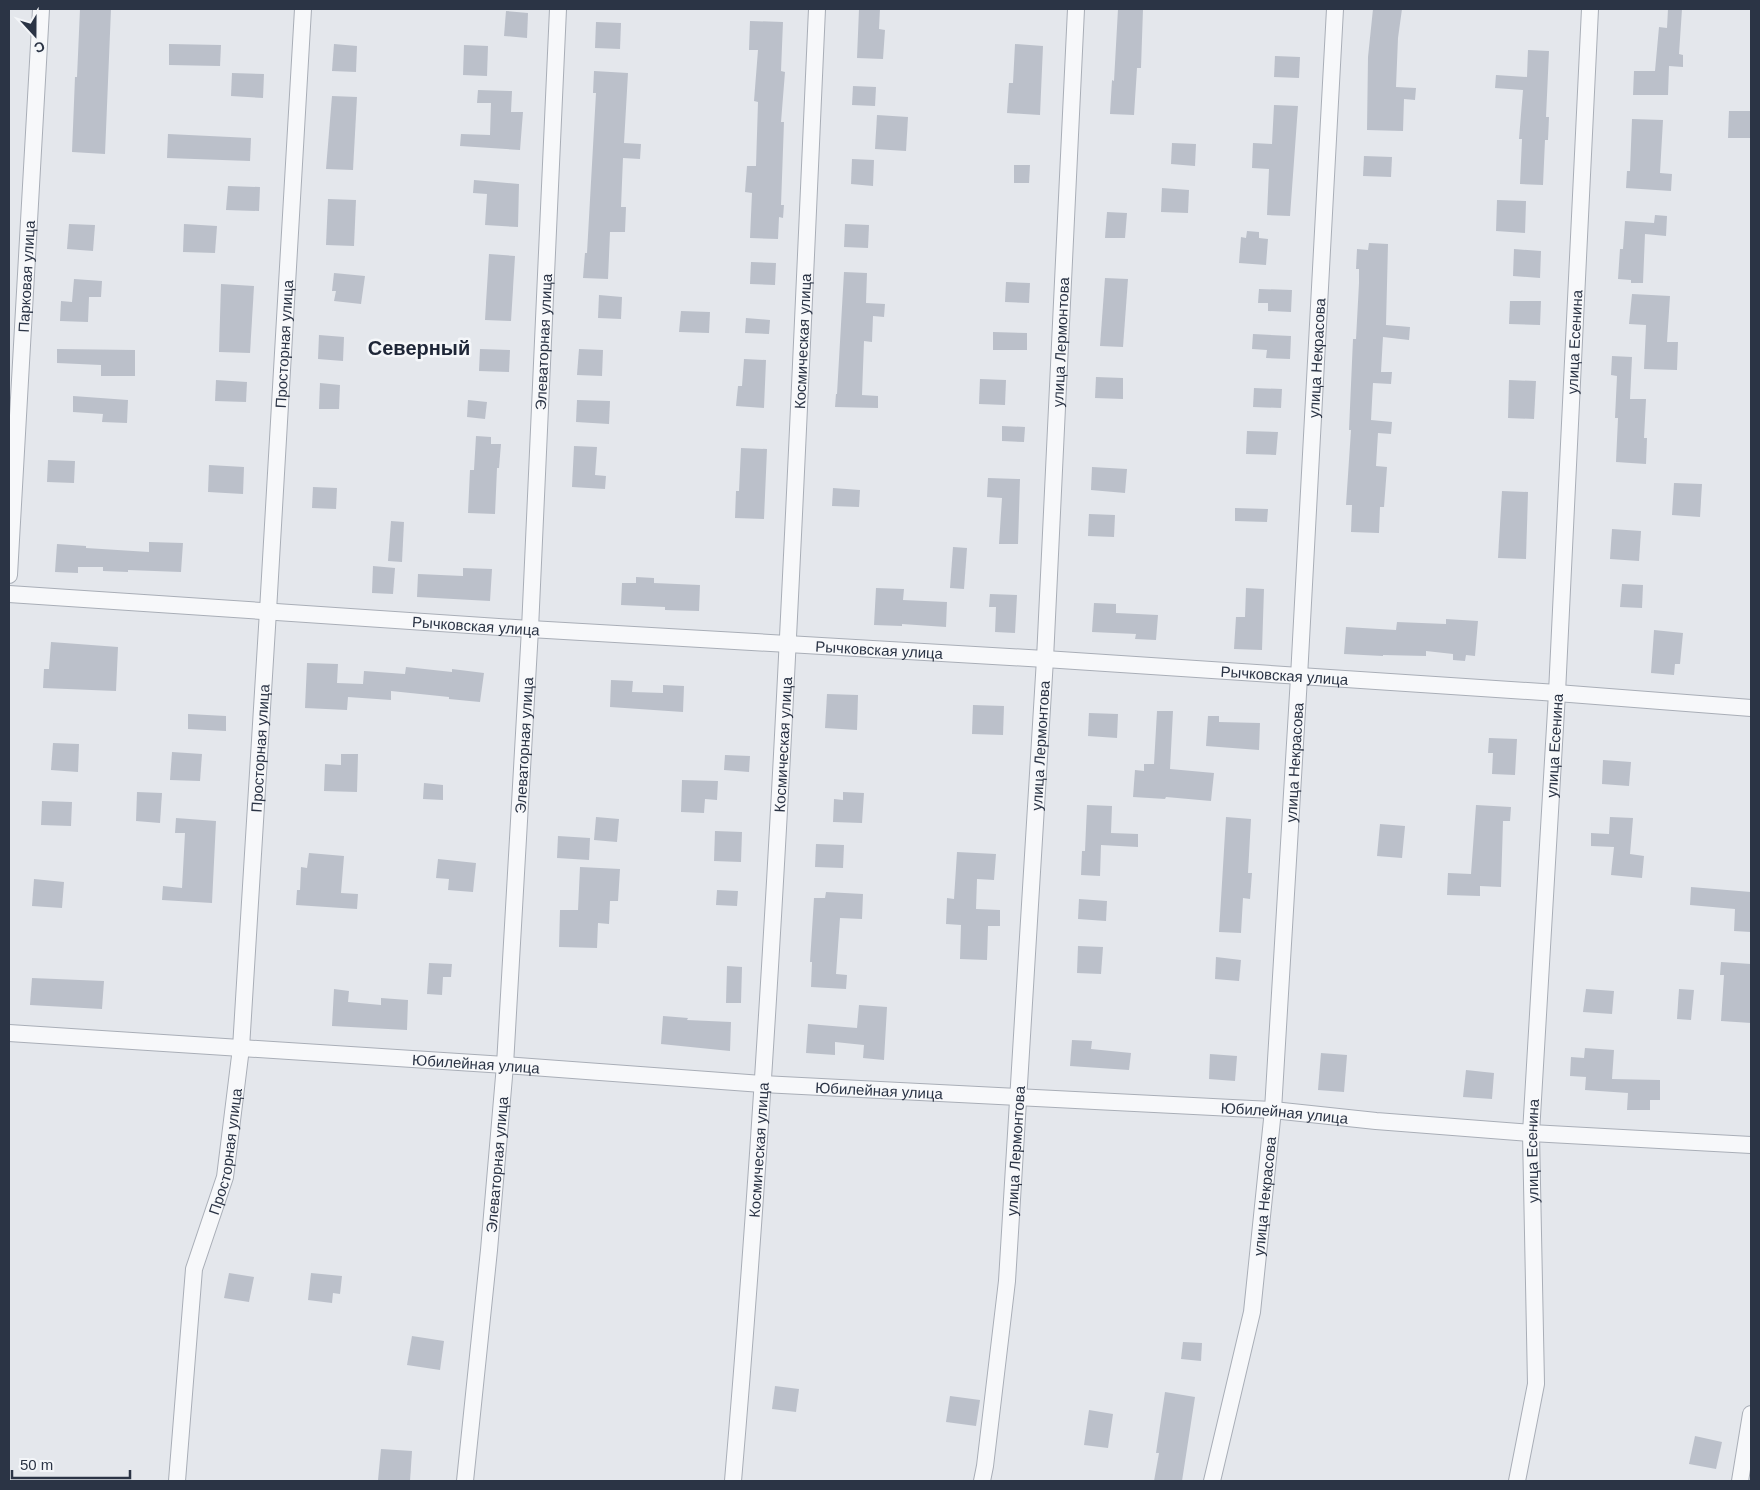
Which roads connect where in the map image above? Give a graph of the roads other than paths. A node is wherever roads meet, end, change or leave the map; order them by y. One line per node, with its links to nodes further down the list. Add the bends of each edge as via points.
1 (41, 9): 8 (street, Парковая улица)
2 (303, 9): 10 (street, Просторная улица)
3 (558, 9): 11 (street, Элеваторная улица)
4 (817, 9): 12 (street, Космическая улица)
5 (1076, 9): 13 (street, улица Лермонтова)
6 (1335, 9): 14 (street, улица Некрасова)
7 (1590, 9): 15 (street, улица Есенина)
8 (9, 575)
9 (9, 594): 10 (street, Рычковская улица)
10 (268, 611): 11 (street, Рычковская улица); 18 (street, Просторная улица)
11 (530, 629): 12 (street, Рычковская улица); 19 (street, Элеваторная улица)
12 (789, 645): 13 (street, Рычковская улица); 20 (street, Космическая улица)
13 (1045, 659): 14 (street, Рычковская улица); 21 (street, улица Лермонтова)
14 (1299, 677): 15 (street, Рычковская улица); 22 (street, улица Некрасова)
15 (1557, 694): 16 (street, Рычковская улица); 23 (street, улица Есенина)
16 (1751, 708)
17 (9, 1033): 18 (street, Юбилейная улица)
18 (241, 1048): 19 (street, Юбилейная улица); 26 (street, Просторная улица, via 225,1177 194,1269)
19 (505, 1065): 20 (street, Юбилейная улица); 27 (street, Элеваторная улица)
20 (762, 1084): 21 (street, Юбилейная улица); 28 (street, Космическая улица)
21 (1018, 1096): 22 (street, Юбилейная улица); 29 (street, улица Лермонтова, via 1007,1281)
22 (1273, 1110): 23 (street, Юбилейная улица); 30 (street, улица Некрасова, via 1252,1312)
23 (1531, 1133): 24 (street, Юбилейная улица); 31 (street, улица Есенина, via 1536,1384)
24 (1751, 1145)
25 (1751, 1414): 32 (street)
26 (177, 1481)
27 (465, 1481)
28 (733, 1481)
29 (982, 1481)
30 (1212, 1481)
31 (1517, 1481)
32 (1740, 1481)

